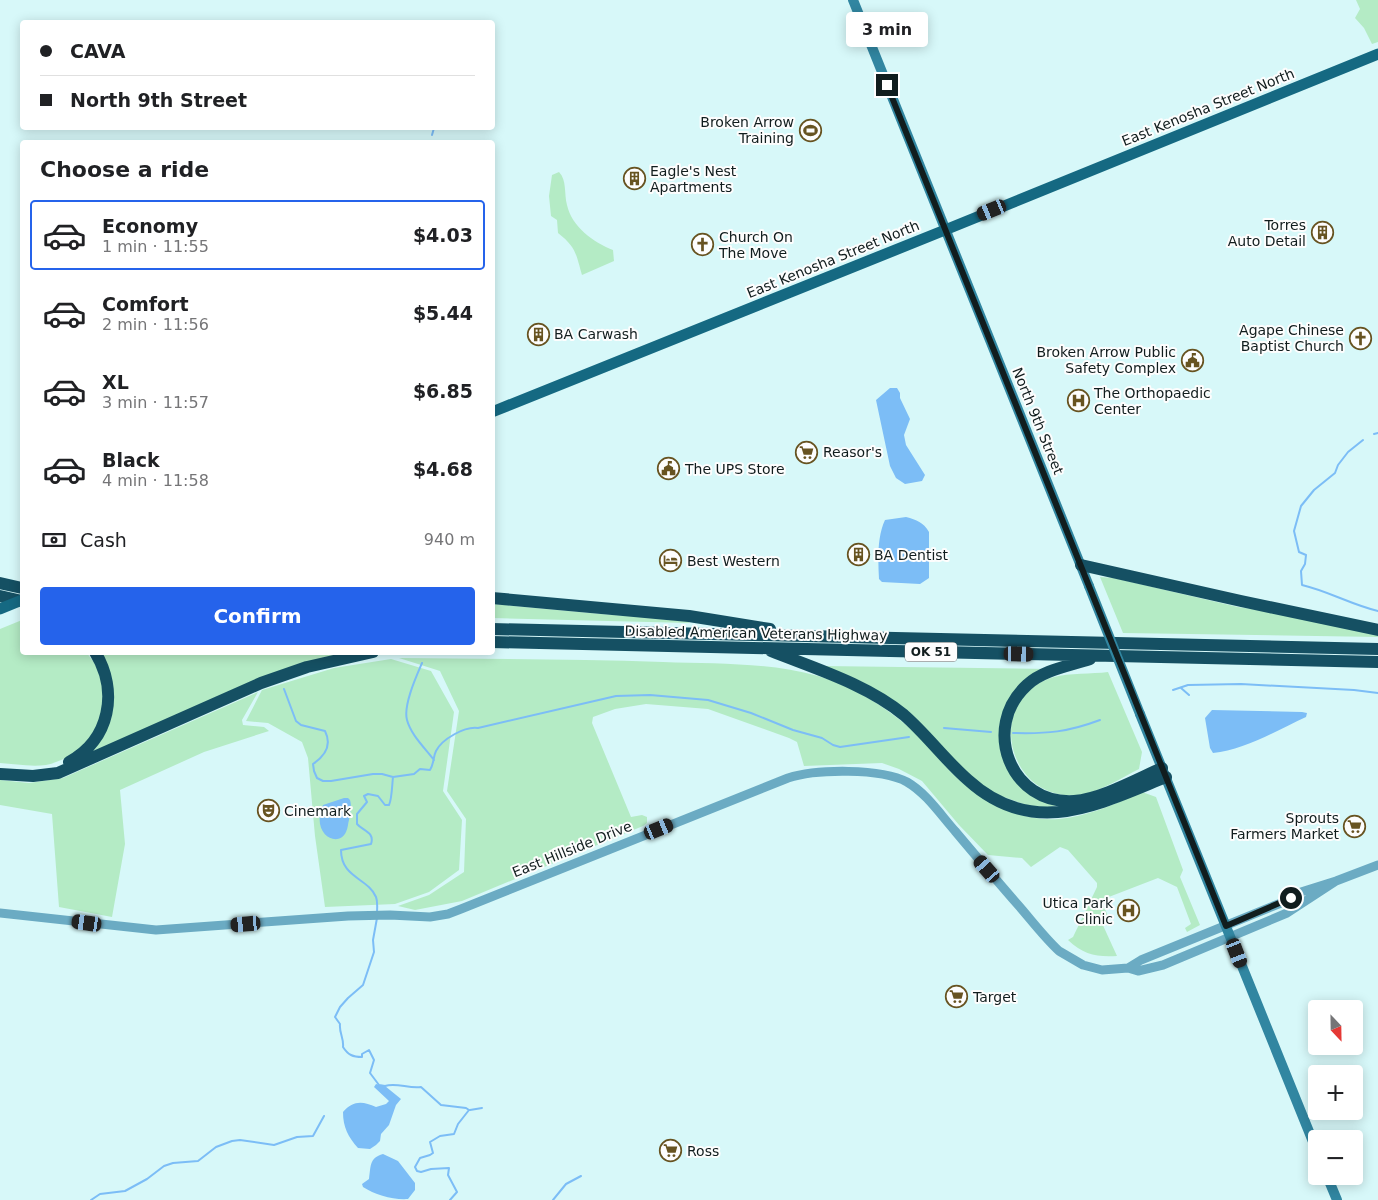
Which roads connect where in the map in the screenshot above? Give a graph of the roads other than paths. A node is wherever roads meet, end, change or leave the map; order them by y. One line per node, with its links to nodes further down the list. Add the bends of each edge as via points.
1 (853, 0): 3 (main road, North 9th Street)
2 (1378, 54): 3 (main road, East Kenosha Street North)
3 (945, 230): 4 (main road, East Kenosha Street North); 5 (main road, North 9th Street)
4 (495, 411)
5 (1080, 565): 14 (highway); 24 (main road, North 9th Street, bridge)
6 (0, 583): 7 (highway)
7 (20, 588)
8 (0, 596): 10 (highway)
9 (495, 598): 15 (highway, via 689,616)
10 (20, 601)
11 (20, 602): 12 (main road, bridge)
12 (0, 609)
13 (495, 629): 15 (highway, Disabled American Veterans Highway / OK 51)
14 (1378, 630)
15 (815, 637): 18 (highway, Disabled American Veterans Highway / OK 51)
16 (495, 642): 17 (highway, Disabled American Veterans Highway / OK 51)
17 (763, 648): 21 (highway, Disabled American Veterans Highway / OK 51); 24 (highway, via 836,676 893,707 928,737 976,787 993,799 1016,808 1049,813 1075,811 1099,804)
18 (1378, 649)
19 (96, 655): 23 (highway, via 109,694 104,721 92,743 72,760 56,768 35,771)
20 (360, 655): 25 (highway, via 308,667 261,683 58,773 33,776)
21 (1098, 656): 22 (highway, Disabled American Veterans Highway / OK 51); 24 (highway, via 1042,675 1026,685 1008,711 1004,727 1011,765 1036,792 1050,798 1074,801)
22 (1378, 662)
23 (0, 768)
24 (1164, 772): 29 (main road)
25 (0, 774)
26 (1378, 865): 27 (street, East Hillside Drive)
27 (1336, 881): 29 (street, East Hillside Drive, via 1301,892); 30 (street, East Hillside Drive, via 1287,913)
28 (0, 913): 31 (street, East Hillside Drive, via 156,930 365,915 430,917 448,914 788,778 871,772 895,777 918,791 1059,952 1083,965 1102,970)
29 (1226, 926): 30 (main road); 31 (street, East Hillside Drive, via 1140,960)
30 (1230, 937): 31 (street, East Hillside Drive, via 1163,965 1138,971); 32 (main road)
31 (1128, 968)
32 (1308, 1130)
33 (1331, 1185): 34 (main road)
34 (1337, 1200)

